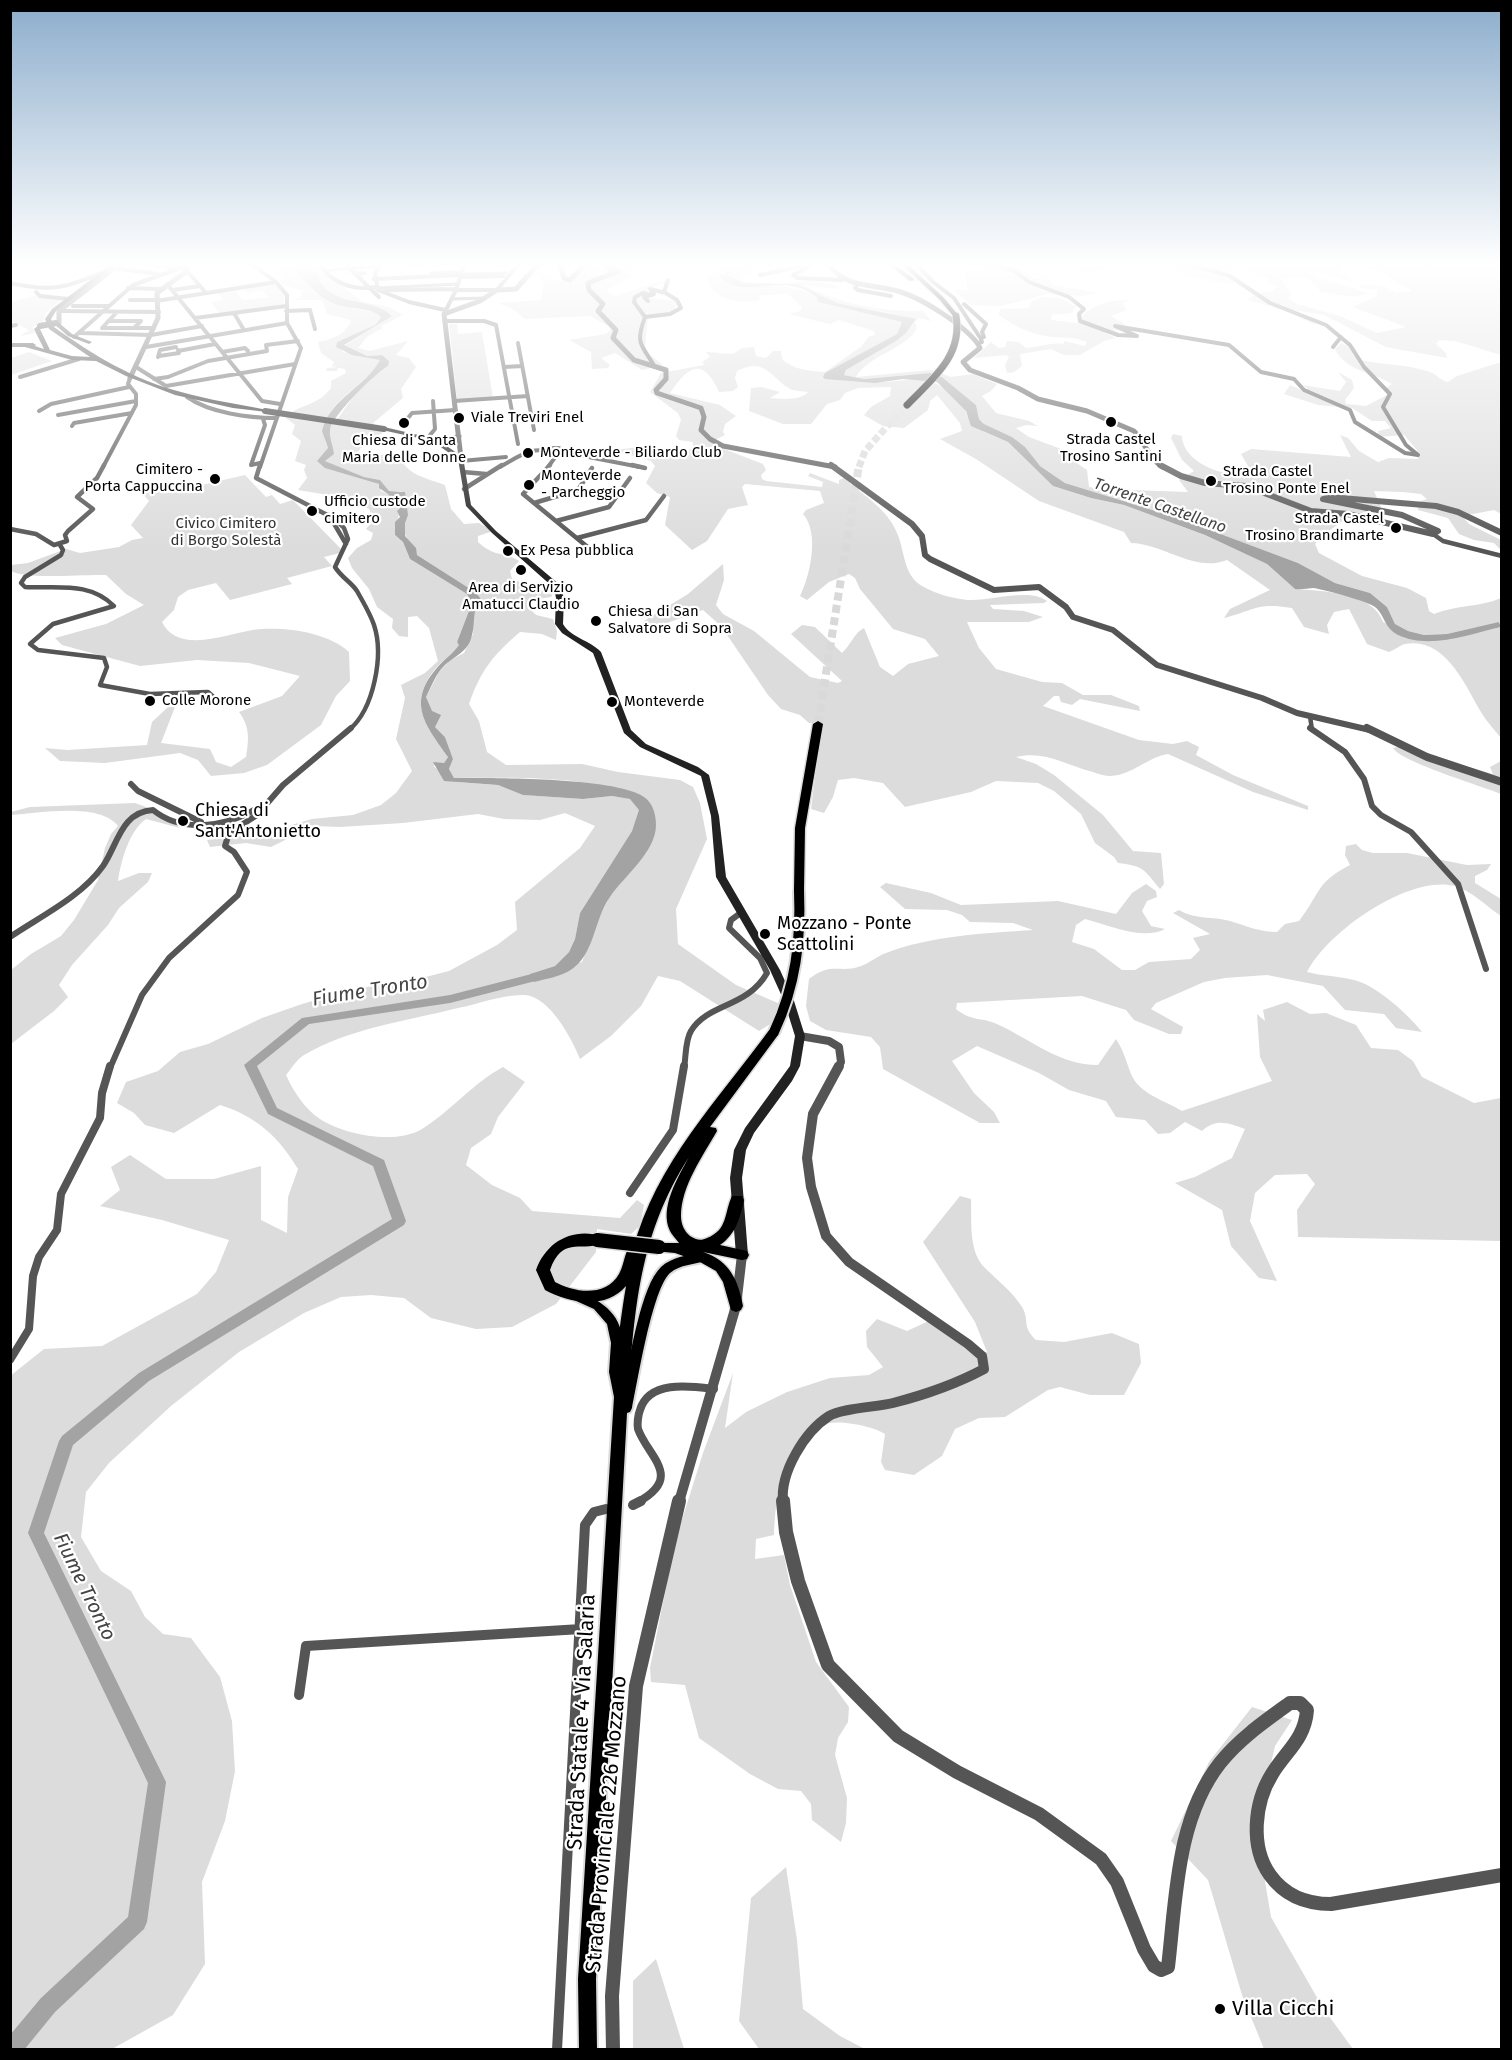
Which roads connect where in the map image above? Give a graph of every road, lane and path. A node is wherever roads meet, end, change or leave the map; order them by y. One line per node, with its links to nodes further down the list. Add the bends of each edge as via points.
1 (76, 358): 14 (main road)
2 (140, 358): 18 (street)
3 (226, 358): 23 (street); 26 (street)
4 (298, 358): 16 (street)
5 (449, 358): 35 (street)
6 (502, 358): 19 (street)
7 (521, 358): 17 (street)
8 (634, 358): 20 (street)
9 (649, 358): 20 (street)
10 (948, 358): 37 (highway, bridge)
11 (968, 358): 69 (street, via 963,362 970,370 1038,399 1087,411 1134,430 1150,456 1172,472 1205,483 1258,489 1311,511 1348,514)
12 (1245, 358): 13 (street, via 1261,372 1294,379 1304,390 1350,410 1355,422 1371,429 1404,455 1418,455 1401,439 1383,407 1390,394)
13 (1359, 358)
14 (79, 359): 15 (main road); 24 (street)
15 (96, 359): 21 (main road)
16 (296, 364): 23 (street); 36 (street)
17 (522, 366): 19 (street); 30 (street)
18 (136, 367): 21 (street); 22 (street); 25 (street)
19 (504, 367): 32 (street)
20 (656, 367): 77 (street, via 667,374 657,393 700,408 704,417 700,430 704,436 726,447 806,459 841,470 916,529 924,540 925,555 940,565 994,590 1039,587 1073,617 1113,630 1157,665)
21 (114, 370): 25 (main road)
22 (146, 374): 25 (street); 27 (street)
23 (240, 374): 28 (street); 36 (street, via 262,401)
24 (20, 377)
25 (130, 377): 29 (street); 31 (main road)
26 (168, 377): 27 (street); 28 (street)
27 (154, 379): 28 (street)
28 (161, 384)
29 (129, 387): 33 (street, via 136,394); 39 (street, via 51,404)
30 (528, 396): 32 (street); 47 (street)
31 (187, 397): 45 (street, via 198,404); 49 (main road, bridge)
32 (510, 397): 35 (street); 50 (street)
33 (136, 401): 41 (street); 42 (street)
34 (434, 401): 40 (street)
35 (454, 401): 38 (street)
36 (280, 404): 43 (street)
37 (904, 407)
38 (455, 410): 40 (street); 48 (street)
39 (39, 411)
40 (434, 411): 44 (street, via 412,413); 49 (street)
41 (132, 413): 46 (street); 73 (street, via 97,478 77,497 93,509 87,520 69,528 67,541)
42 (58, 415)
43 (276, 418): 45 (street); 54 (street)
44 (408, 418)
45 (263, 419): 54 (street, via 265,425 251,465)
46 (72, 426)
47 (534, 430)
48 (459, 436): 49 (street, via 448,440); 53 (street)
49 (432, 437): 53 (main road)
50 (518, 444)
51 (542, 450): 56 (street, via 559,448); 57 (street, via 529,451); 63 (street, via 556,456 523,494)
52 (506, 457): 53 (street)
53 (461, 459): 58 (main road)
54 (260, 463): 64 (street, via 256,478 265,486)
55 (592, 468): 63 (street, via 578,490)
56 (645, 468)
57 (492, 473): 58 (street); 60 (street)
58 (463, 476): 60 (street); 61 (main road)
59 (630, 478): 65 (street, via 609,507)
60 (481, 479): 61 (street)
61 (464, 489): 83 (main road, via 474,513 559,589 559,625 597,652 627,731 640,744 705,775 715,816 721,877)
62 (664, 496): 71 (street, via 646,520)
63 (534, 503): 65 (street)
64 (329, 515): 68 (street, via 343,525); 70 (street)
65 (556, 521): 71 (street)
66 (10, 529): 73 (street, via 35,534 53,546)
67 (1502, 533): 69 (street, via 1436,506 1323,499 1430,525 1438,531)
68 (347, 534): 70 (street); 72 (street)
69 (1432, 534): 75 (street, via 1443,541)
70 (340, 535): 72 (street)
71 (578, 538): 74 (street)
72 (346, 544): 81 (street, via 335,567 356,588 374,625 378,648 372,688 356,723)
73 (60, 545): 76 (street, via 61,555 21,583 34,588 82,587 114,606 53,624 30,644 38,650 104,658 107,666 100,686 150,694 201,691)
74 (590, 549)
75 (1502, 555)
76 (219, 702)
77 (1310, 716): 79 (street, via 1362,726 1427,757); 85 (street, via 1310,729 1345,752 1364,779 1372,806 1411,832 1458,884)
78 (818, 724): 87 (highway, bridge, via 802,810 798,965 791,994 774,1032)
79 (1502, 782)
80 (131, 784): 82 (street)
81 (273, 795): 82 (street, via 241,818); 96 (street, via 258,815 229,833 225,846 247,872 238,895 157,972 126,1028 102,1093 100,1119 61,1194 57,1230 39,1257 33,1275 29,1329)
82 (203, 823): 84 (street, via 174,824 146,809 134,814 101,868 55,909)
83 (742, 912): 86 (main road, via 780,981); 88 (street, via 729,928 760,958 767,973 759,987 707,1015 690,1032)
84 (10, 937)
85 (1486, 969)
86 (800, 1036): 90 (main road, via 795,1066 740,1150); 104 (street, via 829,1041 839,1047 841,1062 813,1114 807,1158 826,1236 849,1262 968,1344 982,1356 984,1370 893,1403 830,1415 802,1444 788,1470 782,1493 786,1532 798,1581 828,1665 898,1736 1039,1814 1101,1859 1117,1882 1149,1958 1161,1970 1168,1967 1182,1853 1205,1786 1243,1741 1290,1703 1300,1703 1307,1710 1307,1729 1276,1767 1261,1794 1255,1820 1259,1849 1270,1876 1293,1898 1322,1905 1342,1903)
87 (739, 1082): 91 (highway, via 677,1167); 92 (highway, via 687,1173 674,1207 673,1227 677,1234)
88 (680, 1086): 89 (street, via 673,1130)
89 (630, 1193)
90 (737, 1200): 92 (highway, via 730,1227); 93 (main road)
91 (651, 1215): 94 (highway, via 619,1284 601,1295); 98 (highway, via 633,1283)
92 (700, 1252): 93 (highway, via 730,1258); 94 (highway, bridge, via 597,1240 567,1241 550,1253 545,1262 545,1279 550,1286); 95 (highway, via 727,1273); 99 (main road, via 662,1274 644,1328)
93 (741, 1255): 95 (street, Strada Provinciale 226 Mozzano)
94 (575, 1296): 98 (main road, Strada Statale 4 Via Salaria, via 598,1306 613,1322 617,1343 615,1372)
95 (736, 1306): 97 (street, Strada Provinciale 226 Mozzano)
96 (10, 1360)
97 (714, 1389): 100 (street, via 677,1386 648,1395 640,1405 638,1428 661,1468 654,1491); 107 (street, Strada Provinciale 226 Mozzano, via 674,1518 636,1686 612,1996)
98 (621, 1397): 99 (main road, Strada Statale 4 Via Salaria)
99 (619, 1431): 106 (main road, Strada Statale 4 Via Salaria, via 587,1979)
100 (633, 1505)
101 (606, 1509): 102 (street, via 594,1512 585,1525)
102 (581, 1629): 103 (street, via 306,1646); 105 (street)
103 (298, 1695)
104 (1502, 1875)
105 (557, 2049)
106 (588, 2049)
107 (613, 2049)

